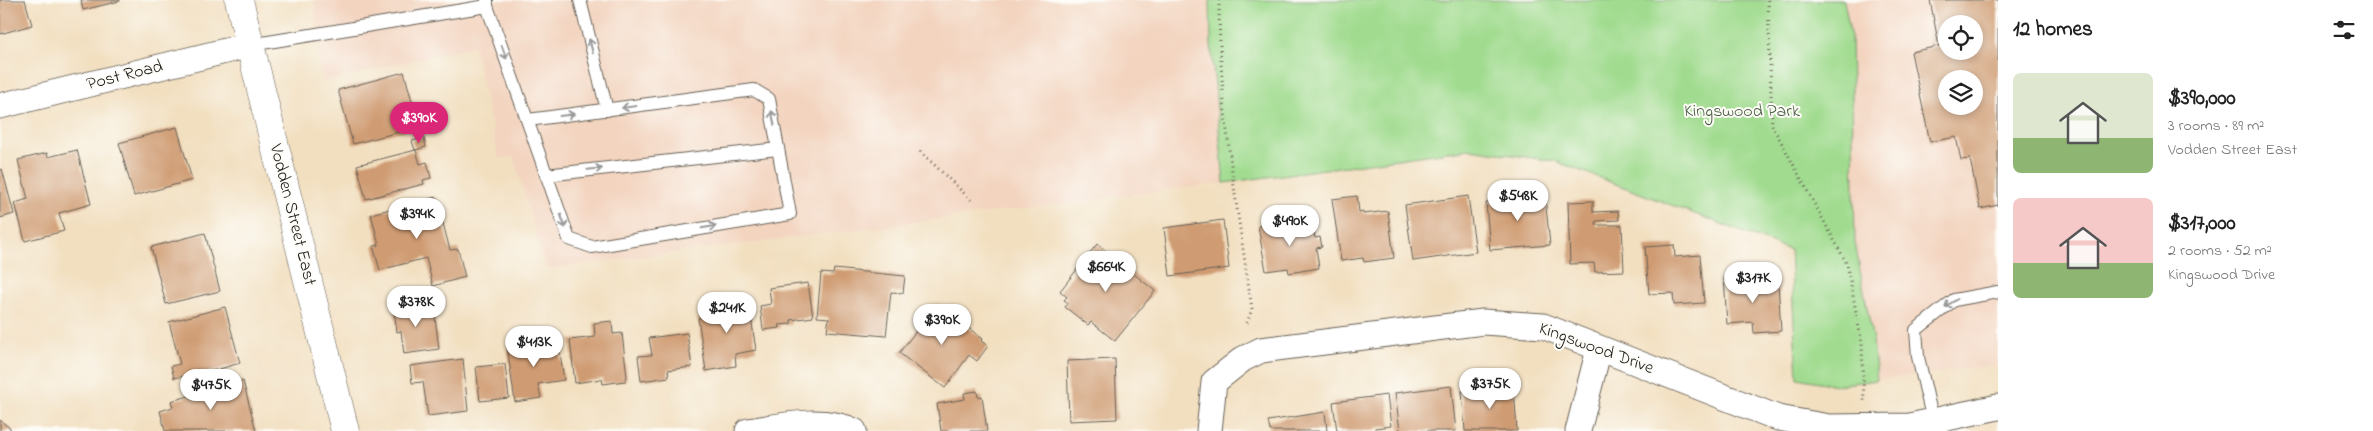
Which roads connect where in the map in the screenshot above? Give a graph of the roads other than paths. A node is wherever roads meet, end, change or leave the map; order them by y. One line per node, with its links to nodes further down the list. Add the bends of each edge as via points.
1 (239, 0): 4 (street, Vodden Street East)
2 (580, 0): 6 (lane, one-way to 2)
3 (487, 3): 4 (lane); 7 (lane, one-way to 7)
4 (250, 45): 5 (street, Post Road); 14 (street, Vodden Street East)
5 (0, 106)
6 (607, 110): 7 (lane, one-way to 6); 8 (lane, one-way to 6, via 769,99 754,90)
7 (528, 120): 9 (lane)
8 (778, 149): 9 (lane, one-way to 8); 9 (lane, one-way to 8, via 569,239 592,247 790,214)
9 (546, 175)
10 (1998, 292): 13 (lane, one-way to 13, via 1954,300 1916,330 1918,357)
11 (1599, 348): 13 (street, Kingswood Drive, via 1778,418 1829,427 1910,426); 17 (street, Kingswood Drive, via 1543,326 1483,322 1261,350 1243,359 1214,382); 18 (street)
12 (1998, 407): 13 (street, Kingswood Drive)
13 (1933, 421)
14 (345, 431)
15 (748, 431): 16 (street, via 824,423)
16 (854, 431)
17 (1209, 431)
18 (1578, 431)

